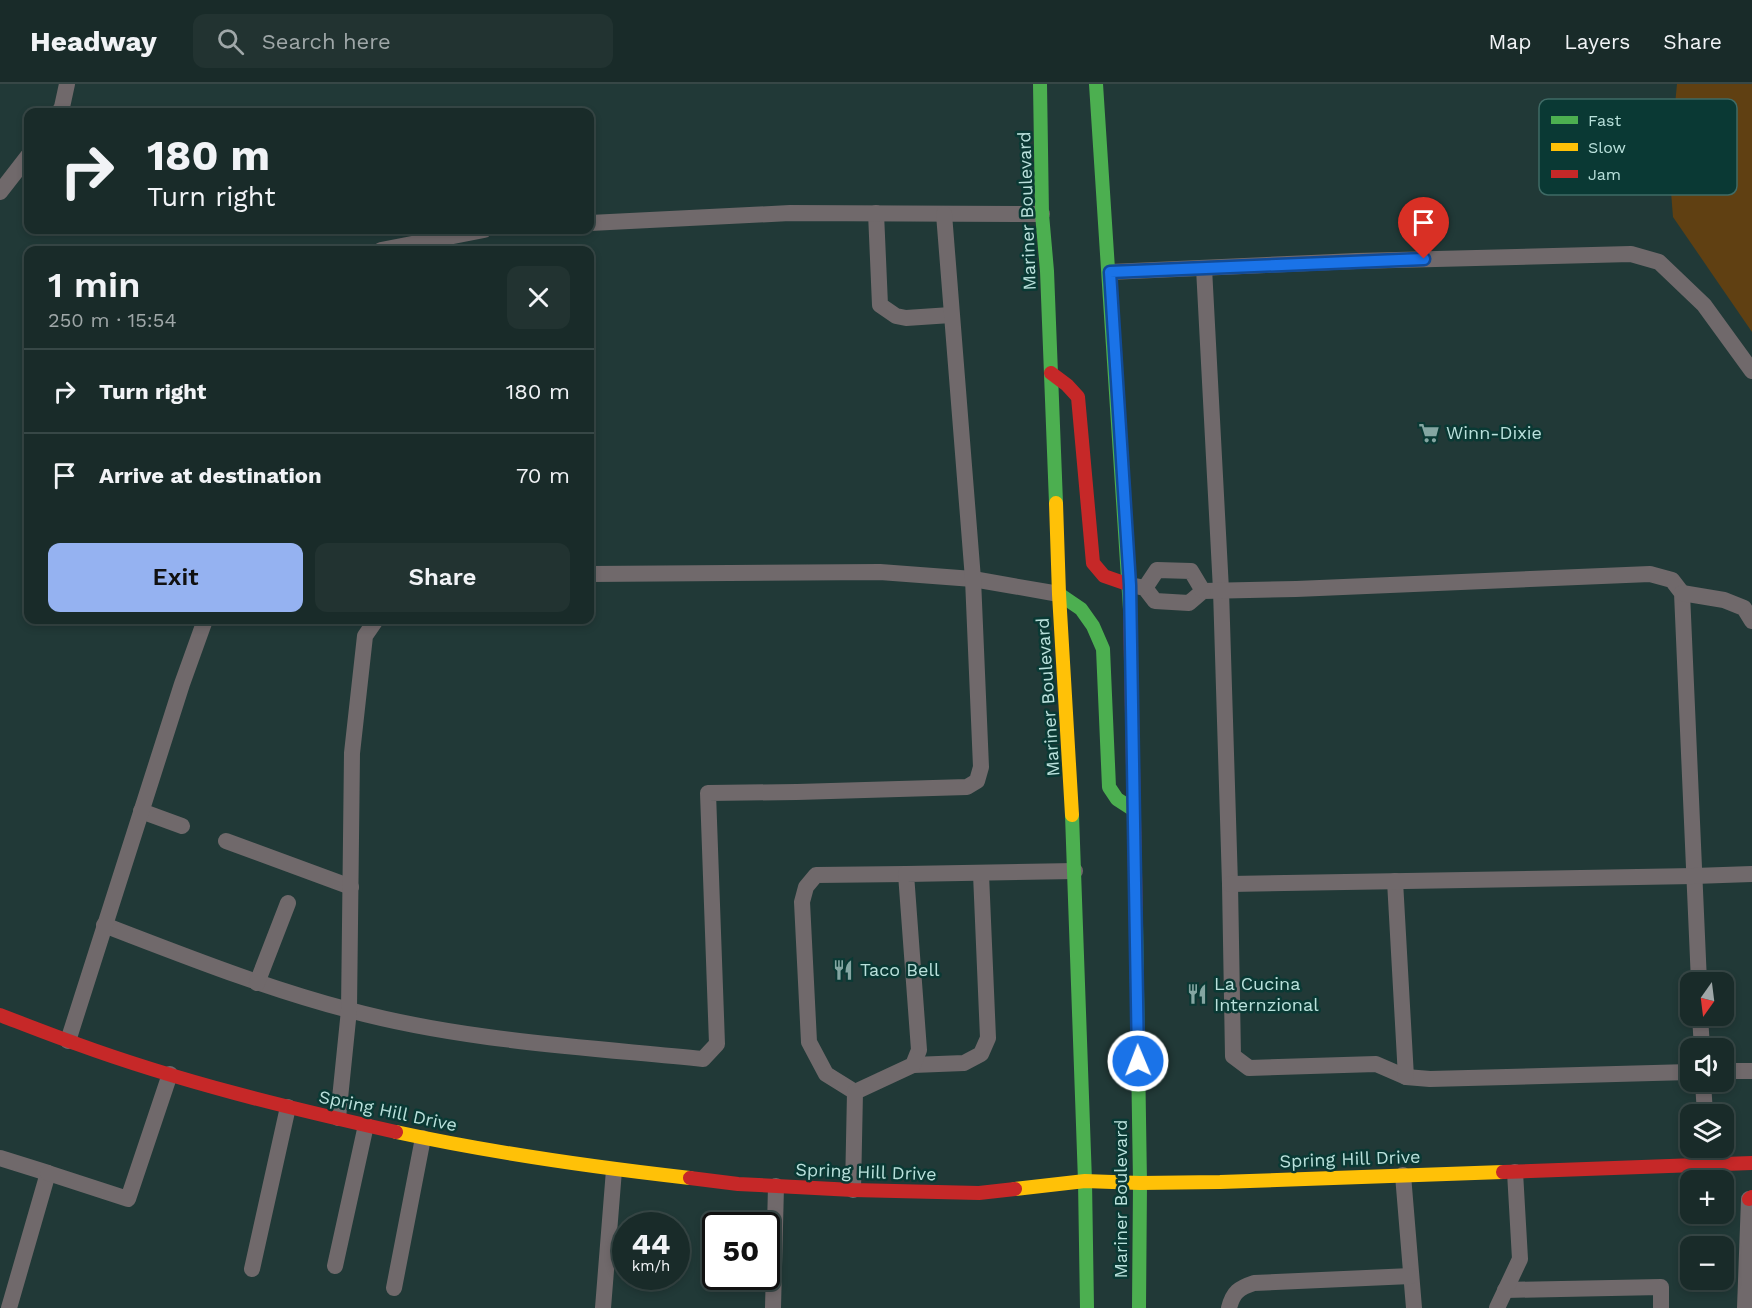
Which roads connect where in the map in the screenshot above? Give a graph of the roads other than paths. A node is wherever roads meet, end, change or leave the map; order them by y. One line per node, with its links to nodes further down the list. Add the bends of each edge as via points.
1 (67, 84): 4 (lane)
2 (1040, 84): 9 (main road, Mariner Boulevard)
3 (1096, 84): 14 (main road, Mariner Boulevard)
4 (61, 108)
5 (24, 161): 6 (lane)
6 (0, 192)
7 (876, 213): 8 (lane); 10 (lane); 15 (lane, via 880,305 906,318)
8 (944, 214): 9 (lane); 15 (lane)
9 (1042, 214): 17 (main road, Mariner Boulevard)
10 (594, 223)
11 (463, 234): 12 (lane)
12 (402, 246)
13 (1204, 268): 14 (lane); 16 (lane, via 1631,254 1659,262 1704,305); 21 (lane)
14 (1110, 272): 20 (main road, Mariner Boulevard)
15 (951, 315): 19 (lane)
16 (1752, 371)
17 (1052, 373): 20 (main road, via 1078,397 1093,562 1108,580); 24 (main road, Mariner Boulevard)
18 (594, 574): 19 (lane, via 880,572)
19 (973, 579): 24 (lane); 44 (lane, via 981,768 977,781 967,787 708,793 717,1044 703,1059 451,1032)
20 (1138, 586): 22 (lane, via 1155,601 1189,603); 22 (lane, via 1157,570 1191,571); 28 (main road, Mariner Boulevard)
21 (1221, 590): 22 (lane); 23 (lane, via 1650,574 1672,580); 38 (lane)
22 (1203, 591)
23 (1682, 593): 25 (lane, via 1724,600 1744,608); 36 (lane)
24 (1059, 594): 28 (main road, via 1081,609 1103,649 1109,787 1117,799); 32 (main road, Mariner Boulevard)
25 (1752, 621)
26 (204, 624): 29 (lane)
27 (373, 624): 39 (lane, via 365,636 352,753)
28 (1134, 810): 67 (main road, Mariner Boulevard)
29 (141, 811): 30 (lane); 41 (lane)
30 (182, 826)
31 (226, 841): 39 (lane)
32 (1075, 871): 34 (lane); 66 (main road, Mariner Boulevard)
33 (906, 874): 34 (lane); 47 (lane, via 919,1050); 53 (lane, via 816,875 806,887 802,902 809,1042 826,1074)
34 (981, 874): 47 (lane, via 988,1038 981,1054 964,1063)
35 (1752, 874): 36 (lane)
36 (1694, 876): 37 (lane); 42 (lane)
37 (1395, 881): 38 (lane); 52 (lane)
38 (1230, 884): 52 (lane, via 1233,1056 1249,1068 1376,1064)
39 (351, 887): 44 (lane)
40 (288, 903): 43 (lane)
41 (104, 925): 43 (lane); 46 (lane)
42 (1699, 972)
43 (257, 983): 44 (lane)
44 (349, 1010): 55 (lane)
45 (0, 1015): 46 (main road, Spring Hill Drive)
46 (68, 1041): 51 (main road, Spring Hill Drive)
47 (913, 1065): 53 (lane)
48 (1734, 1071): 49 (lane)
49 (1752, 1071)
50 (1680, 1072): 52 (lane)
51 (170, 1074): 54 (main road, Spring Hill Drive); 64 (lane, via 128,1199)
52 (1406, 1077)
53 (855, 1092): 69 (lane)
54 (288, 1107): 55 (main road, Spring Hill Drive); 73 (lane)
55 (338, 1119): 56 (main road, Spring Hill Drive)
56 (366, 1125): 57 (main road, Spring Hill Drive); 72 (lane)
57 (423, 1138): 62 (main road, Spring Hill Drive); 75 (lane)
58 (0, 1158): 64 (lane)
59 (1707, 1158): 61 (lane)
60 (1752, 1163): 61 (main road, Spring Hill Drive)
61 (1707, 1165): 63 (main road, Spring Hill Drive)
62 (614, 1170): 68 (main road, Spring Hill Drive); 78 (lane)
63 (1515, 1172): 65 (main road, Spring Hill Drive); 76 (lane, via 1520,1259)
64 (48, 1173): 77 (lane)
65 (1403, 1175): 67 (main road, Spring Hill Drive); 74 (lane)
66 (1084, 1181): 67 (main road, Spring Hill Drive); 69 (main road, Spring Hill Drive, via 979,1193); 80 (main road, Mariner Boulevard)
67 (1140, 1183): 81 (main road, Mariner Boulevard)
68 (776, 1186): 69 (main road, Spring Hill Drive); 79 (lane)
69 (853, 1190)
70 (1750, 1198): 71 (lane)
71 (1750, 1252): 86 (lane)
72 (335, 1266)
73 (252, 1269)
74 (1411, 1276): 82 (lane, via 1254,1283 1239,1288); 83 (lane)
75 (394, 1288)
76 (1505, 1290): 84 (lane); 85 (lane, via 1661,1287)
77 (9, 1308)
78 (603, 1308)
79 (773, 1308)
80 (1087, 1308)
81 (1139, 1308)
82 (1228, 1308)
83 (1413, 1308)
84 (1497, 1308)
85 (1661, 1308)
86 (1745, 1308)

